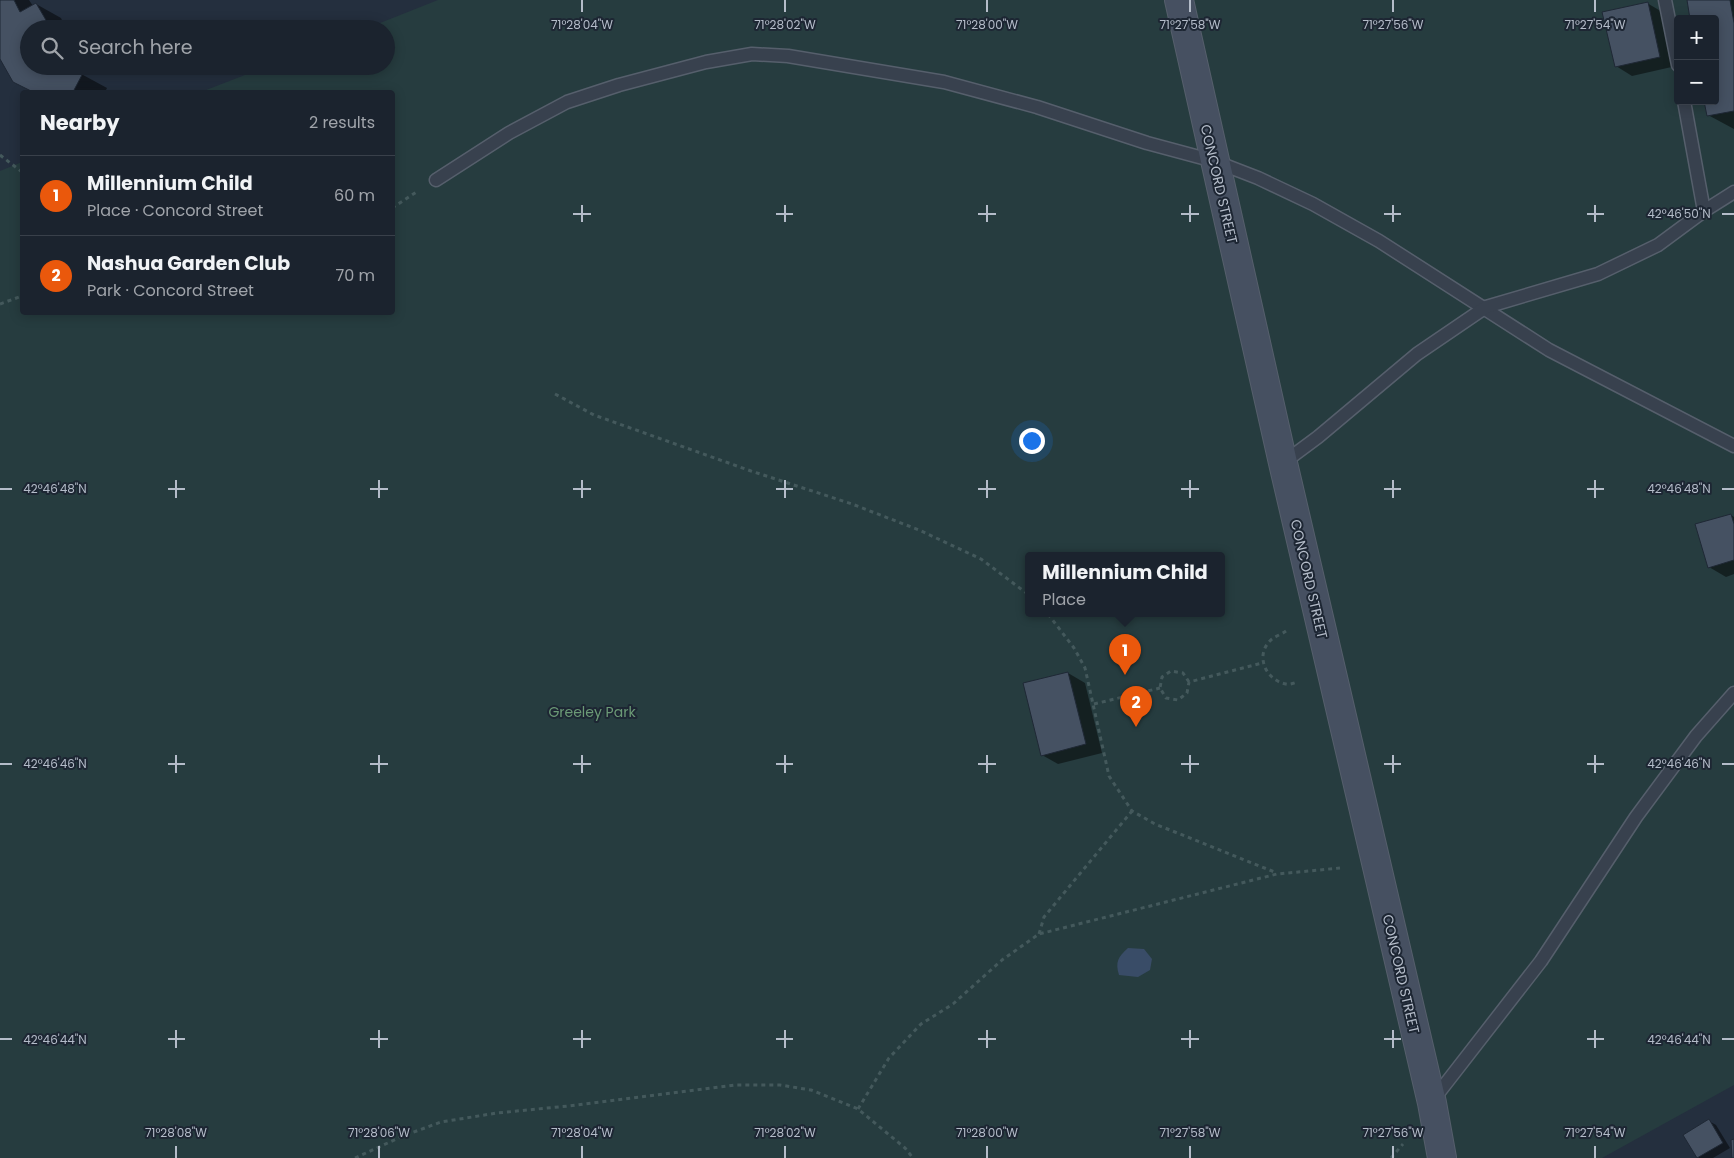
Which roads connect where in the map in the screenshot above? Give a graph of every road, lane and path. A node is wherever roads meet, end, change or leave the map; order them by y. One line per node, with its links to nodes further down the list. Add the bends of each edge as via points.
1 (1179, 0): 6 (main road, CONCORD STREET)
2 (1665, 0): 3 (lane)
3 (1677, 60)
4 (1685, 105): 11 (lane)
5 (0, 155): 7 (path)
6 (1214, 161): 8 (lane, via 944,82 788,56 752,54 619,84 567,102 509,133); 14 (lane, via 1313,204); 17 (main road, CONCORD STREET)
7 (20, 170)
8 (436, 180): 10 (path)
9 (1734, 192): 11 (lane)
10 (395, 206)
11 (1704, 211): 14 (lane, via 1658,245 1598,274)
12 (20, 297): 13 (path)
13 (0, 304)
14 (1486, 308): 16 (lane, via 1549,350); 17 (lane, via 1417,354)
15 (556, 394): 18 (path, via 594,416 852,504 918,530 980,559)
16 (1734, 446)
17 (1283, 463): 31 (main road, CONCORD STREET)
18 (1025, 592)
19 (1050, 617): 26 (path, via 1085,668)
20 (1286, 631): 21 (path, via 1271,639 1263,651)
21 (1262, 663): 22 (path); 23 (path, via 1269,676 1287,684)
22 (1189, 682): 24 (path, via 1187,693 1178,700 1166,698); 24 (path, via 1183,672 1171,670 1162,677)
23 (1298, 682)
24 (1160, 688): 26 (path)
25 (1734, 693): 31 (lane, via 1696,736 1636,817 1541,961)
26 (1094, 704): 27 (path, via 1109,776)
27 (1132, 811): 29 (path, via 1155,824); 30 (path, via 1044,917)
28 (1340, 868): 29 (path)
29 (1277, 874): 30 (path)
30 (1039, 934): 32 (path, via 1002,960 953,1004 921,1024 889,1058)
31 (1432, 1102): 37 (main road, CONCORD STREET)
32 (858, 1109): 34 (path, via 811,1090 780,1085 735,1085 441,1122); 35 (path)
33 (1404, 1144): 36 (path)
34 (355, 1158)
35 (913, 1158)
36 (1391, 1158)
37 (1442, 1158)

